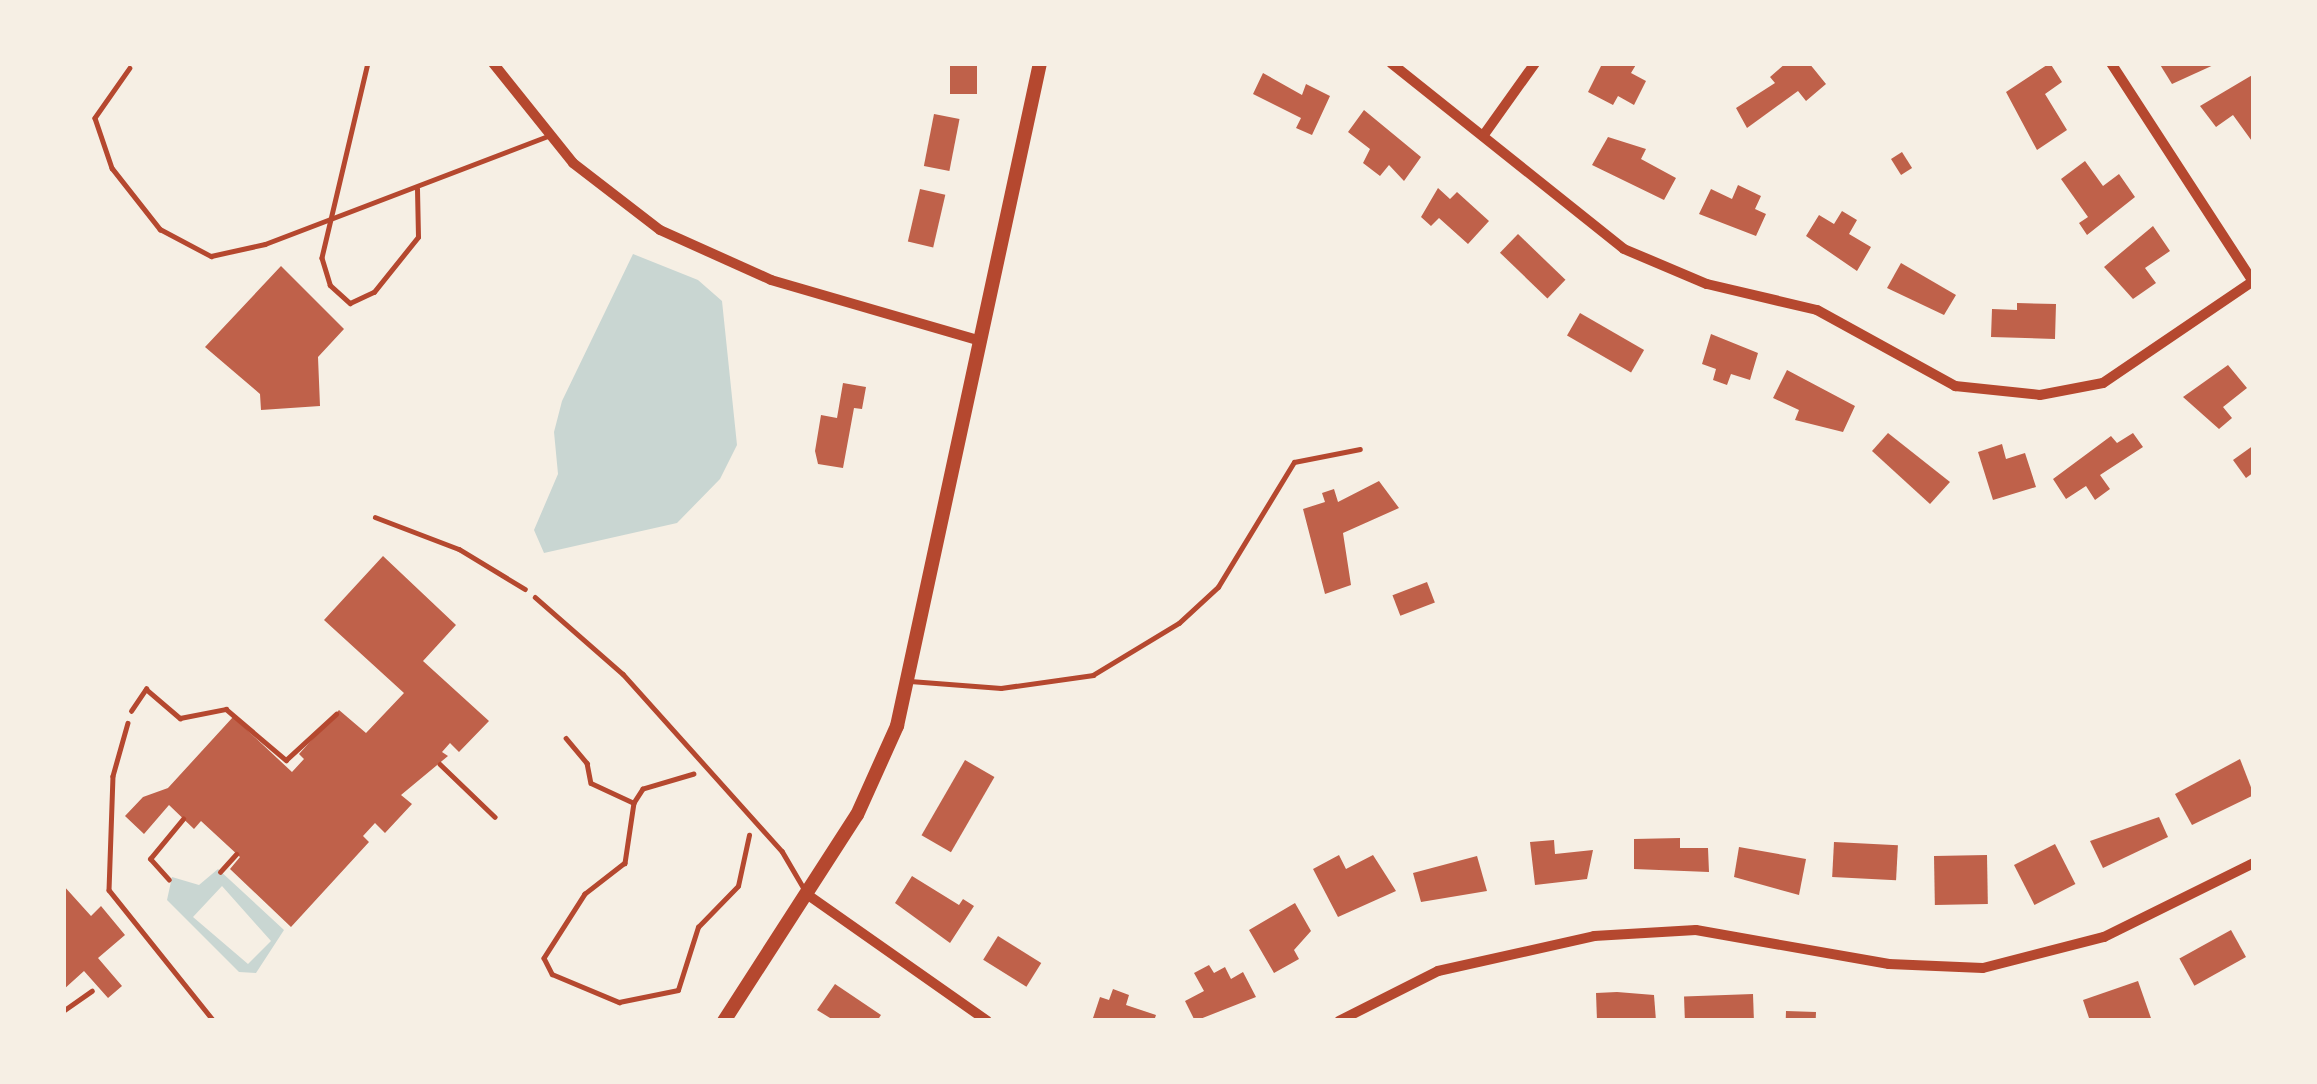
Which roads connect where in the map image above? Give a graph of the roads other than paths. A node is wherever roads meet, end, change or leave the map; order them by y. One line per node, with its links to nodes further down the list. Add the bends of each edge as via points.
1 (368, 63): 11 (lane)
2 (493, 63): 8 (street)
3 (1040, 63): 13 (main road)
4 (1391, 63): 9 (street)
5 (1535, 63): 9 (street)
6 (2111, 63): 12 (street)
7 (130, 68): 11 (lane, via 95,118 112,167 160,229 212,256)
8 (548, 136): 10 (lane); 13 (street, via 629,211 704,253)
9 (1483, 136): 12 (street, via 1642,260 1817,310 1954,386 2040,395 2103,383)
10 (417, 189): 11 (lane); 11 (lane, via 418,237 374,292 350,303 330,285 322,258)
11 (335, 219)
12 (2253, 282)
13 (981, 341): 16 (main road)
14 (1360, 449): 16 (lane, via 1294,462 1218,586 1179,623 1093,675 1001,688)
15 (536, 597): 19 (lane, via 622,674 752,818)
16 (910, 681): 19 (main road, via 857,814)
17 (128, 723): 20 (lane, via 112,776 109,890)
18 (2254, 862): 25 (street, via 2104,937 1983,968 1889,964 1696,930 1611,934 1457,965)
19 (808, 895): 23 (main road); 24 (street)
20 (214, 1021)
21 (442, 1021): 22 (lane)
22 (493, 1021)
23 (724, 1021)
24 (987, 1021)
25 (1339, 1021)

